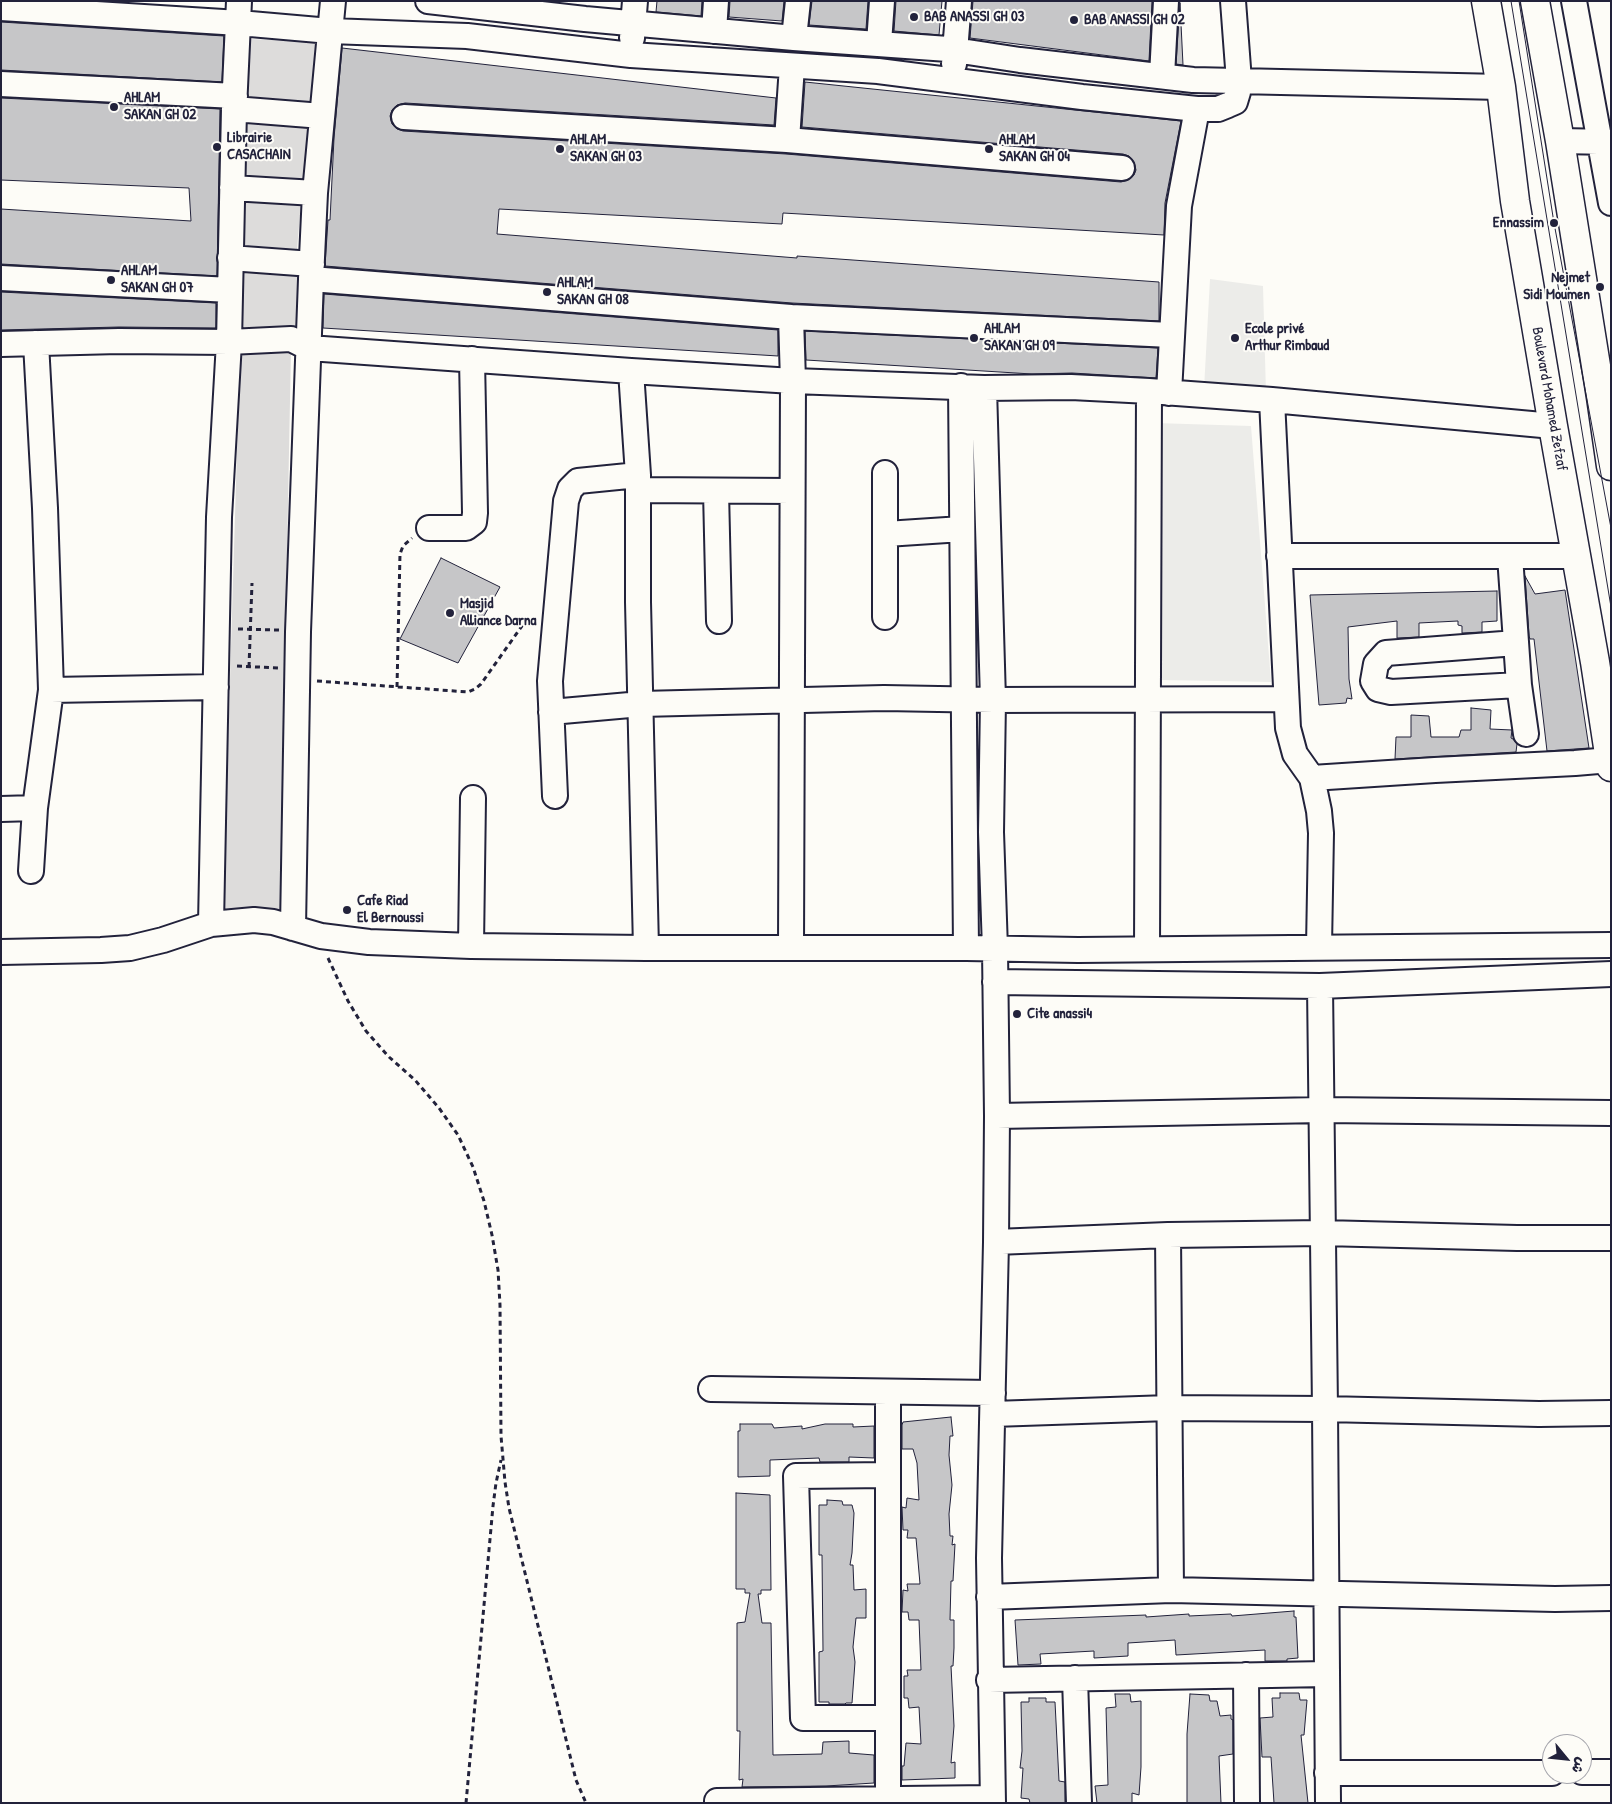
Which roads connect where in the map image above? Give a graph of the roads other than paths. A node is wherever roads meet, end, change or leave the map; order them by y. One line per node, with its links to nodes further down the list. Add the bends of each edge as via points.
1 (333, 1): 16 (street)
2 (428, 1): 12 (street)
3 (716, 1): 17 (street)
4 (798, 1): 18 (street)
5 (882, 1): 19 (street)
6 (959, 1): 20 (street)
7 (1166, 1): 23 (street)
8 (1233, 1): 25 (street)
9 (1486, 1): 27 (main road, Boulevard Mohamed Zefzaf)
10 (1535, 1): 33 (main road)
11 (1574, 1): 34 (street)
12 (477, 4): 15 (street, via 585,20)
13 (1, 8): 14 (street)
14 (239, 12): 16 (street); 28 (street)
15 (634, 12): 17 (street); 21 (street)
16 (330, 31): 21 (street, via 467,36); 30 (street)
17 (714, 31): 18 (street)
18 (794, 38): 19 (street)
19 (879, 43): 20 (street)
20 (956, 50): 23 (street); 24 (street)
21 (631, 55): 22 (street)
22 (792, 66): 24 (street, via 878,71); 32 (street)
23 (1162, 76): 25 (street)
24 (952, 80): 29 (street)
25 (1239, 81): 27 (street); 29 (street, via 1234,102 1218,109)
26 (1, 84): 28 (street)
27 (1501, 87): 55 (main road, Boulevard Mohamed Zefzaf, via 1515,201)
28 (234, 103): 30 (street); 36 (street)
29 (1197, 109): 44 (street, via 1179,206)
30 (322, 116): 37 (street)
31 (404, 117): 32 (street)
32 (787, 140): 35 (street)
33 (1560, 141): 34 (street); 56 (main road)
34 (1605, 142): 38 (street)
35 (1122, 168)
36 (232, 188): 37 (street); 39 (street)
37 (315, 194): 40 (street)
38 (1611, 204)
39 (230, 258): 40 (street); 42 (street)
40 (311, 271): 43 (street); 48 (street)
41 (1, 278): 42 (street)
42 (230, 290): 45 (street)
43 (791, 317): 44 (street); 51 (street)
44 (1171, 335): 53 (street)
45 (229, 342): 46 (street); 48 (street, via 291,339); 71 (street, via 219,517)
46 (36, 343): 47 (street); 72 (street)
47 (1, 344)
48 (309, 348): 49 (street); 89 (street, via 288,674)
49 (472, 359): 50 (street); 61 (street, via 474,522 466,528)
50 (631, 371): 51 (street); 58 (street)
51 (793, 381): 52 (street); 60 (street)
52 (973, 387): 53 (street, via 1071,387); 62 (street); 75 (street)
53 (1159, 392): 54 (street); 76 (street)
54 (1272, 400): 55 (street); 64 (street)
55 (1553, 426): 66 (main road, Boulevard Mohamed Zefzaf)
56 (1611, 466)
57 (885, 473): 63 (street)
58 (638, 483): 59 (street); 78 (street); 79 (street, via 578,481 570,489 566,501 550,681)
59 (716, 491): 60 (street); 68 (street)
60 (792, 491): 77 (street)
61 (429, 528)
62 (962, 529): 63 (street); 73 (street)
63 (886, 534): 67 (street)
64 (1280, 556): 65 (street); 74 (street)
65 (1510, 556): 66 (street); 69 (street)
66 (1576, 556): 81 (main road, Boulevard Mohamed Zefzaf)
67 (886, 617)
68 (719, 621)
69 (1516, 643): 70 (street); 70 (street, via 1386,653 1376,664 1373,680 1378,690 1390,692)
70 (1519, 685): 80 (street)
71 (216, 687): 72 (street); 88 (street)
72 (51, 690): 85 (street)
73 (964, 699): 75 (street); 77 (street); 95 (street)
74 (1286, 699): 76 (street); 82 (street, via 1288,728 1295,754)
75 (993, 700): 76 (street); 96 (street, via 991,832)
76 (1148, 700): 97 (street)
77 (792, 701): 78 (street); 92 (street)
78 (641, 704): 79 (street); 94 (street)
79 (551, 712): 83 (street)
80 (1526, 734)
81 (1610, 763): 82 (street)
82 (1312, 778): 93 (street, via 1321,833)
83 (555, 796)
84 (473, 798): 91 (street)
85 (35, 808): 86 (street); 87 (street)
86 (1, 809)
87 (31, 871)
88 (211, 924): 89 (street, via 254,920); 98 (street, via 130,948)
89 (292, 928): 91 (street, via 321,936 369,942)
90 (1611, 945): 93 (street)
91 (471, 946): 94 (street)
92 (791, 947): 94 (street); 95 (street)
93 (1319, 947): 97 (street)
94 (646, 948)
95 (966, 948): 96 (street)
96 (995, 949): 97 (street); 100 (street)
97 (1147, 949)
98 (1, 952)
99 (1611, 974): 101 (street)
100 (995, 982): 101 (street); 104 (street)
101 (1320, 986): 102 (street)
102 (1322, 1110): 103 (street); 104 (street); 105 (street)
103 (1611, 1113)
104 (997, 1116): 108 (street)
105 (1323, 1233): 106 (street); 107 (street); 113 (street)
106 (1168, 1236): 108 (street); 112 (street)
107 (1611, 1238)
108 (996, 1242): 111 (street)
109 (711, 1389): 110 (street)
110 (888, 1392): 111 (street); 115 (street)
111 (993, 1403): 112 (street); 118 (street)
112 (1169, 1408): 113 (street); 116 (street)
113 (1325, 1409): 114 (street); 117 (street)
114 (1611, 1413)
115 (888, 1475): 124 (street); 124 (street, via 796,1476 803,1718)
116 (1171, 1590): 117 (street); 118 (street)
117 (1327, 1595): 119 (street); 120 (street)
118 (989, 1597): 123 (street)
119 (1611, 1598)
120 (1328, 1674): 121 (street); 125 (street)
121 (1246, 1675): 122 (street); 133 (street)
122 (1075, 1678): 123 (street); 132 (street)
123 (989, 1680): 130 (street)
124 (888, 1718): 129 (street)
125 (1327, 1772): 128 (street); 134 (street)
126 (1592, 1772): 127 (street)
127 (1611, 1772)
128 (1542, 1773)
129 (888, 1800): 130 (street); 131 (street)
130 (992, 1800)
131 (717, 1803)
132 (1079, 1803)
133 (1247, 1803)
134 (1328, 1803)

